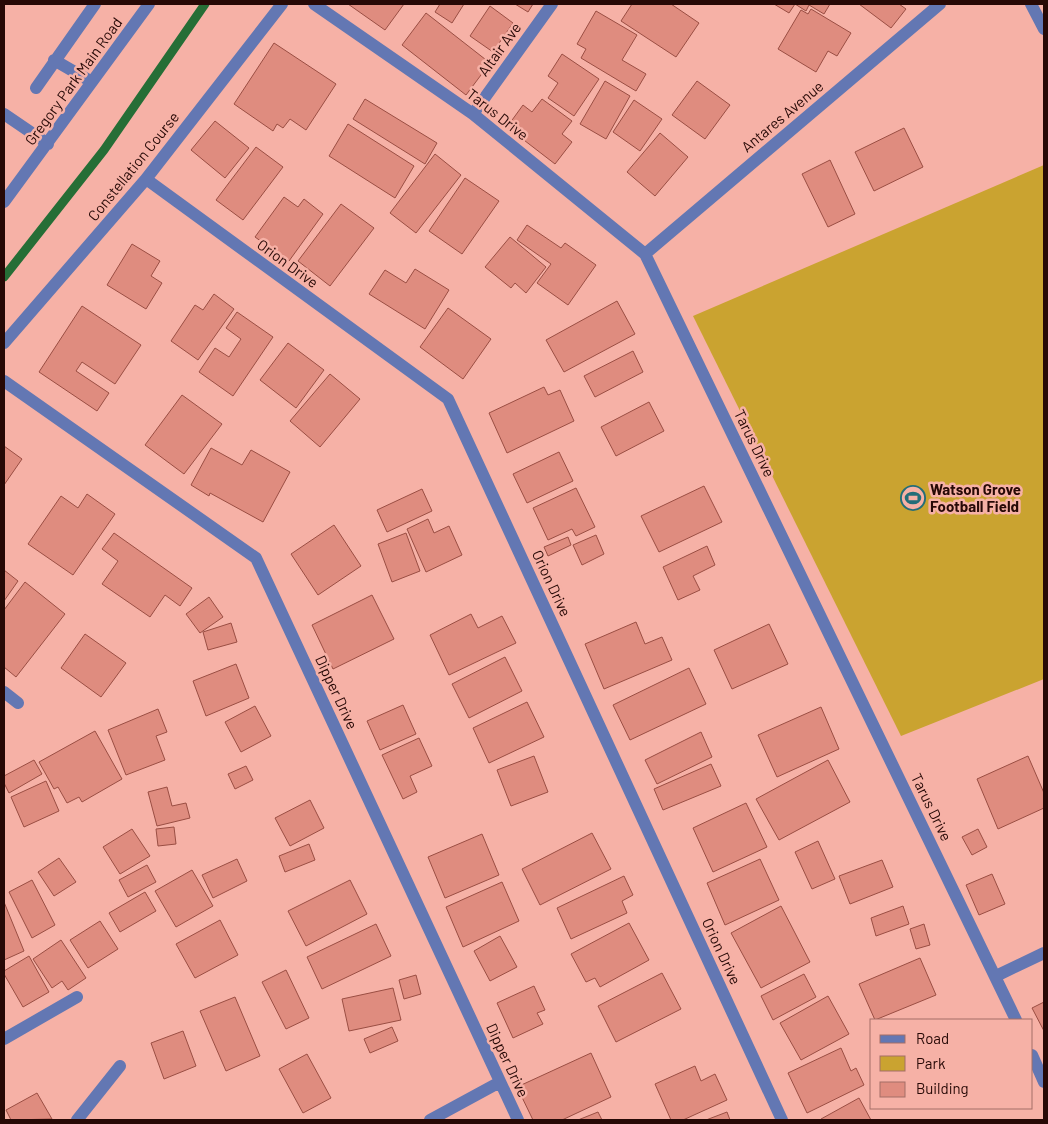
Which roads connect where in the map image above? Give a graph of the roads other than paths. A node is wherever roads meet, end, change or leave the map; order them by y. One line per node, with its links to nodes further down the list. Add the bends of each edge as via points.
1 (95, 4): 9 (street)
2 (149, 4): 10 (street, Gregory Park Main Road)
3 (282, 4): 15 (street, Constellation Course)
4 (314, 4): 13 (street, Tarus Drive)
5 (552, 4): 13 (street, Altair Ave)
6 (940, 4): 17 (street, Antares Avenue)
7 (1031, 4): 8 (street)
8 (1044, 29)
9 (54, 60): 10 (street); 11 (street)
10 (92, 82): 14 (street, Gregory Park Main Road)
11 (36, 88)
12 (4, 114): 14 (street)
13 (472, 114): 17 (street, Tarus Drive)
14 (48, 144): 16 (street, Gregory Park Main Road)
15 (146, 179): 18 (street, Constellation Course); 34 (street, Orion Drive, via 448,399)
16 (4, 202)
17 (645, 254): 23 (street, Tarus Drive)
18 (4, 343)
19 (4, 381): 29 (street, Dipper Drive, via 256,558)
20 (4, 692): 21 (street)
21 (18, 703)
22 (1044, 953): 23 (street)
23 (996, 976): 25 (street, Tarus Drive)
24 (77, 997): 26 (street)
25 (1016, 1019)
26 (4, 1040)
27 (1033, 1057): 30 (street)
28 (120, 1066): 31 (street)
29 (500, 1082): 32 (street); 33 (street, Dipper Drive)
30 (1044, 1082)
31 (76, 1120)
32 (430, 1120)
33 (518, 1120)
34 (782, 1120)

